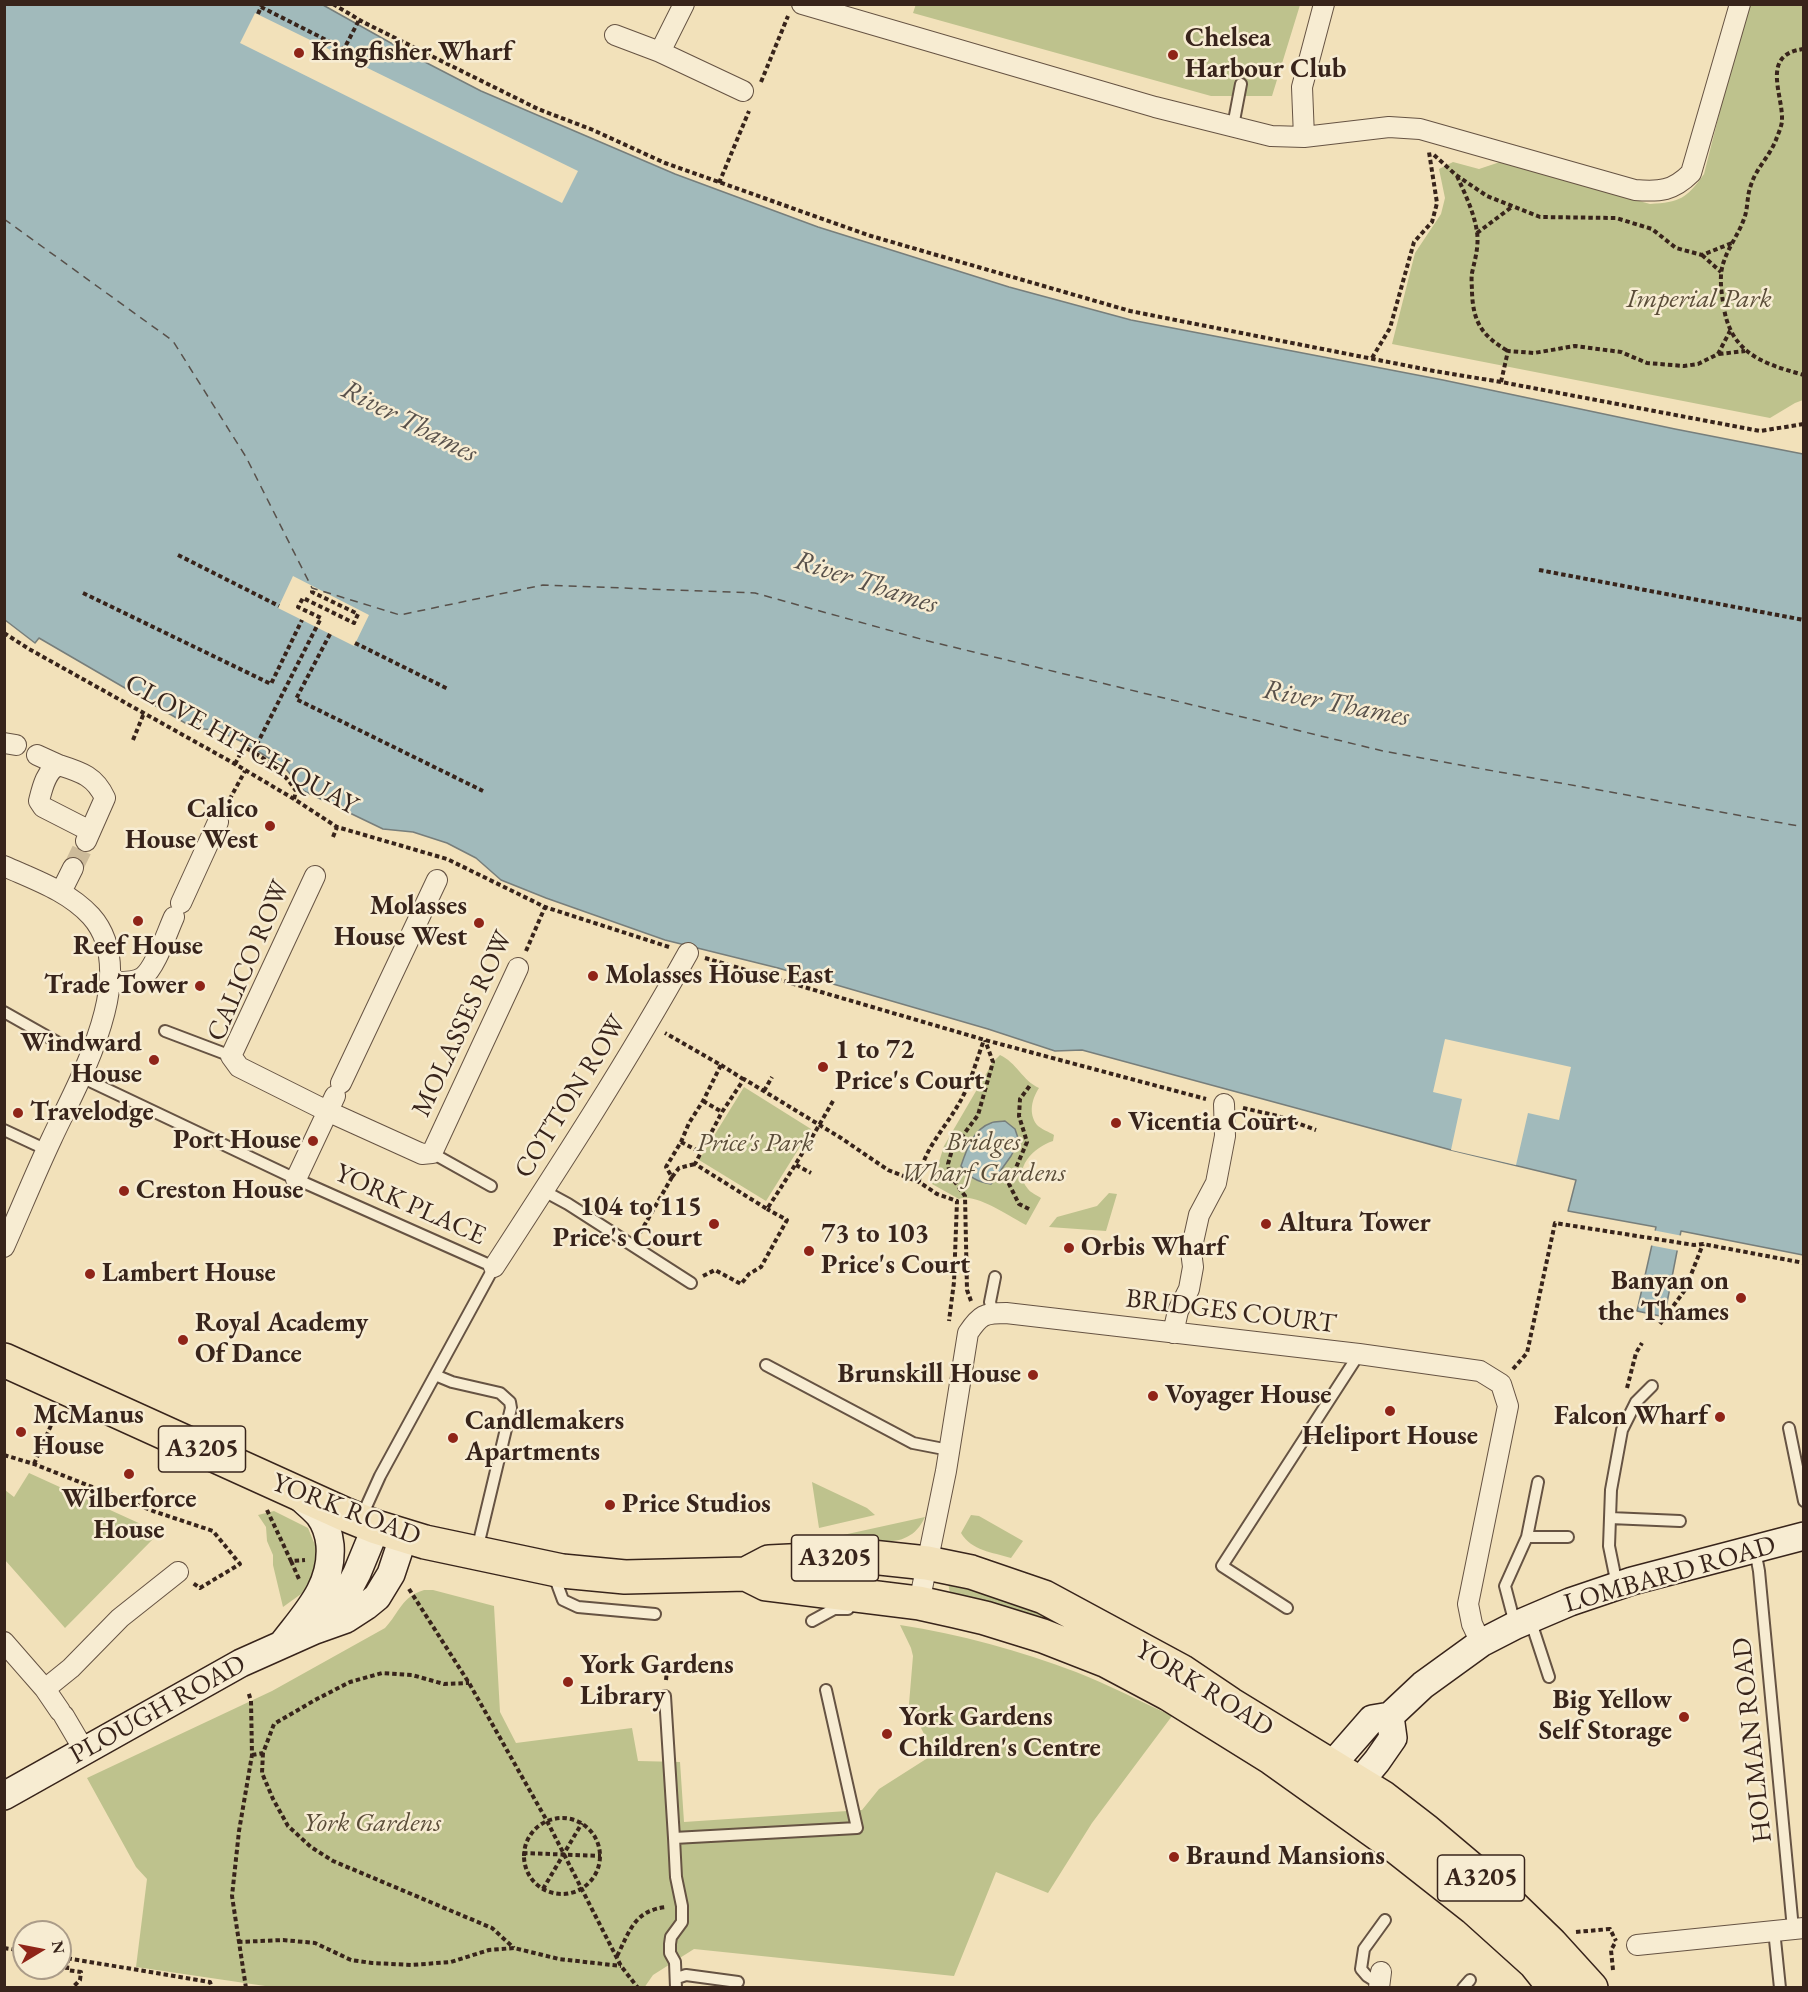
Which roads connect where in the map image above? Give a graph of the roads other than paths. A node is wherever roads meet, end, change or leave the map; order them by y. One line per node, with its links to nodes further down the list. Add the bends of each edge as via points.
1 (684, 4): 6 (street)
2 (1324, 4): 10 (street, via 1302,87)
3 (1740, 4): 10 (street, via 1691,173 1666,190 1635,190 1420,129 1389,127)
4 (811, 6): 9 (street, via 1155,107)
5 (615, 35): 6 (street)
6 (660, 52): 8 (street)
7 (1240, 84): 9 (lane)
8 (742, 91)
9 (1233, 126): 10 (street, via 1271,136)
10 (1304, 137)
11 (37, 755): 12 (street)
12 (58, 765): 12 (street, via 89,776 105,798 88,836 39,801 44,783)
13 (218, 822): 21 (street, via 150,969 142,978)
14 (73, 868): 18 (street)
15 (6, 869): 18 (street)
16 (315, 876): 25 (street, CALICO ROW)
17 (437, 880): 27 (street)
18 (61, 892): 21 (street, via 91,917 106,941)
19 (688, 953): 34 (street, COTTON ROW)
20 (518, 968): 31 (street, MOLASSES ROW)
21 (110, 982): 26 (street, via 103,1022)
22 (4, 1012): 24 (lane)
23 (165, 1031): 25 (lane)
24 (57, 1042)
25 (235, 1061): 27 (street)
26 (81, 1077): 30 (street); 32 (lane, YORK PLACE)
27 (334, 1097): 31 (street); 32 (street)
28 (1224, 1104): 40 (street, via 1225,1136 1216,1183 1199,1215 1191,1251 1193,1267)
29 (6, 1133): 30 (lane)
30 (47, 1150): 35 (street)
31 (427, 1154): 33 (lane)
32 (296, 1179): 36 (lane, YORK PLACE)
33 (491, 1186)
34 (544, 1191): 36 (street, COTTON ROW); 38 (lane)
35 (4, 1247)
36 (494, 1267): 44 (lane, YORK PLACE)
37 (996, 1277): 39 (lane, via 990,1302)
38 (691, 1283)
39 (993, 1313): 40 (street, BRIDGES COURT); 47 (street, via 978,1319 968,1334)
40 (1173, 1333): 41 (street, BRIDGES COURT)
41 (1359, 1354): 64 (lane, via 1222,1566); 71 (street, BRIDGES COURT, via 1480,1371 1501,1384 1508,1406 1468,1604)
42 (4, 1360): 49 (highway, YORK ROAD / A3205)
43 (766, 1365): 47 (lane, via 913,1443)
44 (435, 1375): 53 (lane, YORK PLACE, via 380,1476); 58 (lane, via 500,1393 510,1402)
45 (1652, 1386): 51 (lane, via 1636,1402 1622,1430)
46 (1789, 1428): 50 (lane)
47 (949, 1450): 59 (street)
48 (1538, 1482): 55 (lane)
49 (296, 1493): 53 (highway, YORK ROAD / A3205); 72 (street, via 320,1516 329,1537 331,1559 315,1602)
50 (1803, 1501)
51 (1610, 1518): 52 (lane); 63 (lane, via 1609,1546)
52 (1680, 1521)
53 (380, 1528): 58 (highway, YORK ROAD / A3205); 72 (street, PLOUGH ROAD, via 346,1594 315,1630)
54 (1803, 1536): 57 (street, LOMBARD ROAD)
55 (1527, 1537): 56 (lane); 69 (lane, via 1504,1586)
56 (1568, 1537)
57 (1755, 1548): 63 (street, LOMBARD ROAD); 82 (lane, HOLMAN ROAD)
58 (477, 1552): 60 (highway, YORK ROAD / A3205)
59 (927, 1563): 62 (highway, YORK ROAD / A3205, via 871,1557 769,1562); 66 (street); 78 (highway, YORK ROAD / A3205, via 971,1572 1044,1597 1181,1671)
60 (551, 1569): 62 (highway, YORK ROAD / A3205, via 625,1577); 67 (lane, via 563,1600 578,1607)
61 (178, 1572): 74 (street, via 120,1618)
62 (746, 1574): 66 (highway, YORK ROAD / A3205, via 766,1584)
63 (1617, 1585): 69 (street, LOMBARD ROAD)
64 (1287, 1608)
65 (863, 1610): 68 (lane, via 841,1608)
66 (934, 1611): 78 (highway, YORK ROAD / A3205, via 985,1618 1107,1661 1272,1758)
67 (656, 1614)
68 (812, 1621)
69 (1523, 1622): 71 (street, LOMBARD ROAD); 73 (lane)
70 (4, 1642): 74 (street)
71 (1481, 1643): 78 (street, LOMBARD ROAD, via 1423,1684 1390,1716 1393,1738 1377,1761)
72 (281, 1645): 77 (street, PLOUGH ROAD, via 233,1667)
73 (1549, 1677)
74 (45, 1689): 77 (street)
75 (826, 1690): 80 (lane, via 857,1828)
76 (665, 1696): 80 (lane)
77 (84, 1750): 79 (street, PLOUGH ROAD)
78 (1336, 1786): 87 (highway, YORK ROAD / A3205, via 1535,1963); 88 (highway, YORK ROAD / A3205, via 1382,1797 1426,1831 1551,1944)
79 (4, 1796)
80 (674, 1838): 86 (lane, via 682,1906 682,1922 670,1944)
81 (1385, 1920): 84 (lane, via 1364,1949 1361,1969)
82 (1790, 1929): 83 (street); 89 (lane, HOLMAN ROAD)
83 (1637, 1945)
84 (1380, 1981)
85 (738, 1982): 86 (lane, via 686,1975)
86 (676, 1983)
87 (1555, 1988)
88 (1591, 1988)
89 (1780, 1988)

